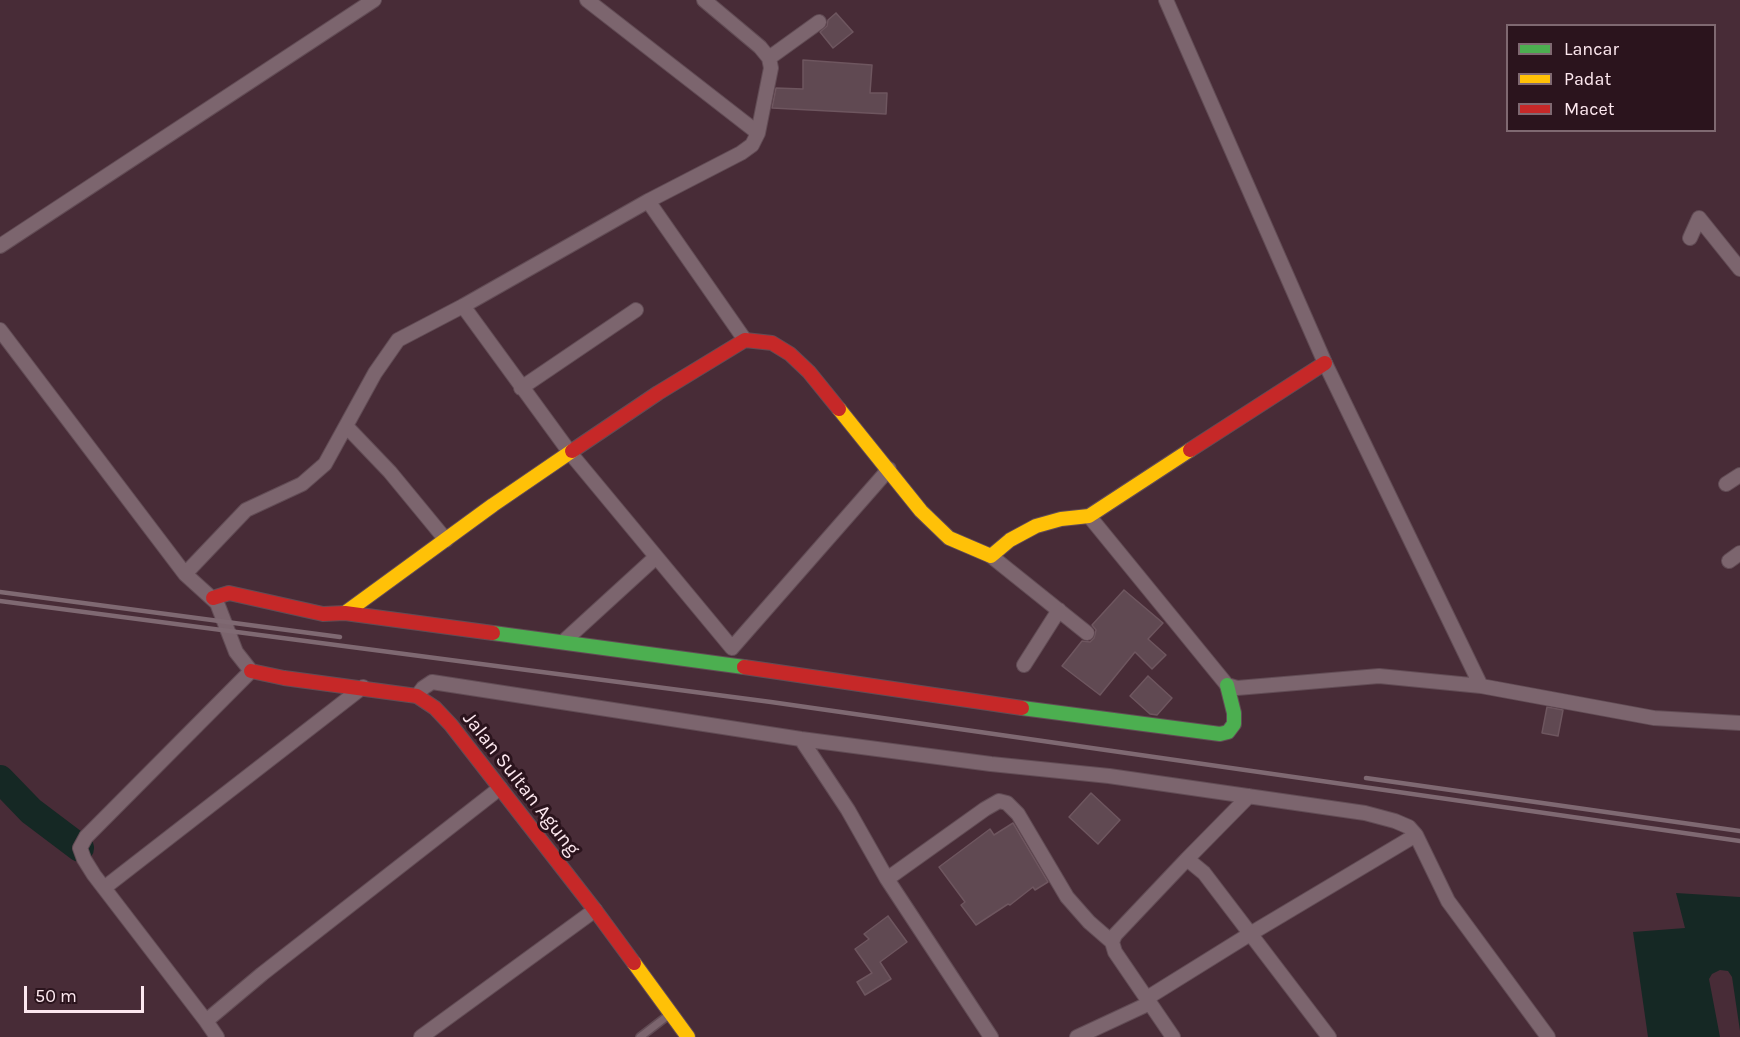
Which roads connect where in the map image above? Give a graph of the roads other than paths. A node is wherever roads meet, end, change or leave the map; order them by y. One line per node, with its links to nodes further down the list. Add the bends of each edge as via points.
1 (374, 0): 10 (street)
2 (587, 0): 7 (street)
3 (704, 0): 6 (street)
4 (1166, 0): 16 (street)
5 (819, 22): 6 (street)
6 (770, 58): 7 (street)
7 (758, 133): 8 (street, via 748,149)
8 (648, 201): 12 (street); 15 (street)
9 (1690, 238): 11 (street, via 1699,218)
10 (0, 246)
11 (1740, 269)
12 (463, 306): 17 (street); 18 (street, via 398,340)
13 (636, 310): 17 (street)
14 (0, 330): 27 (street)
15 (745, 340): 19 (street, via 658,393); 20 (street, via 772,343 790,354)
16 (1326, 363): 23 (street); 38 (street)
17 (521, 388): 19 (street)
18 (346, 426): 24 (street); 27 (street, via 325,464 314,475 246,510)
19 (571, 454): 24 (street); 26 (street)
20 (889, 469): 25 (street, via 921,511 949,538); 33 (street)
21 (1740, 475): 22 (street)
22 (1726, 484)
23 (1089, 516): 25 (street, via 1036,526); 37 (street)
24 (446, 540): 30 (street)
25 (991, 555): 29 (street)
26 (656, 557): 32 (street); 33 (street)
27 (185, 574): 28 (street)
28 (213, 598): 30 (street, via 229,593 323,614); 36 (street, via 236,652)
29 (1059, 610): 31 (street); 34 (street)
30 (345, 613): 32 (street)
31 (1087, 633)
32 (563, 642): 35 (street)
33 (732, 648): 35 (street)
34 (1024, 665)
35 (747, 667): 37 (street, via 1220,734 1228,732 1234,724)
36 (251, 671): 39 (street, Jalan Sultan Agung); 48 (street, via 86,837 80,848)
37 (1227, 685): 38 (street, via 1237,688 1379,676)
38 (1481, 686): 41 (street, via 1654,718)
39 (363, 687): 40 (street, Jalan Sultan Agung); 48 (street)
40 (417, 696): 42 (street, via 432,682); 43 (street, Jalan Sultan Agung, via 451,725)
41 (1740, 723)
42 (801, 739): 44 (street); 47 (street)
43 (500, 788): 49 (street, Jalan Sultan Agung); 54 (street)
44 (1249, 796): 45 (street, via 1365,813 1409,827); 46 (street)
45 (1416, 835): 50 (street); 63 (street, via 1448,901)
46 (1186, 859): 50 (street, via 1204,873); 51 (street)
47 (887, 879): 51 (street, via 985,809 999,801 1007,803 1018,814 1067,897); 59 (street)
48 (104, 888): 54 (street)
49 (595, 910): 53 (street, Jalan Sultan Agung); 56 (street)
50 (1250, 934): 52 (street); 62 (street)
51 (1112, 942): 52 (street)
52 (1149, 1000): 60 (street); 61 (street)
53 (670, 1014): 57 (lane); 58 (street, Jalan Sultan Agung)
54 (206, 1021): 55 (street)
55 (217, 1037)
56 (421, 1037)
57 (640, 1037)
58 (688, 1037)
59 (992, 1037)
60 (1077, 1037)
61 (1173, 1037)
62 (1329, 1037)
63 (1548, 1037)

